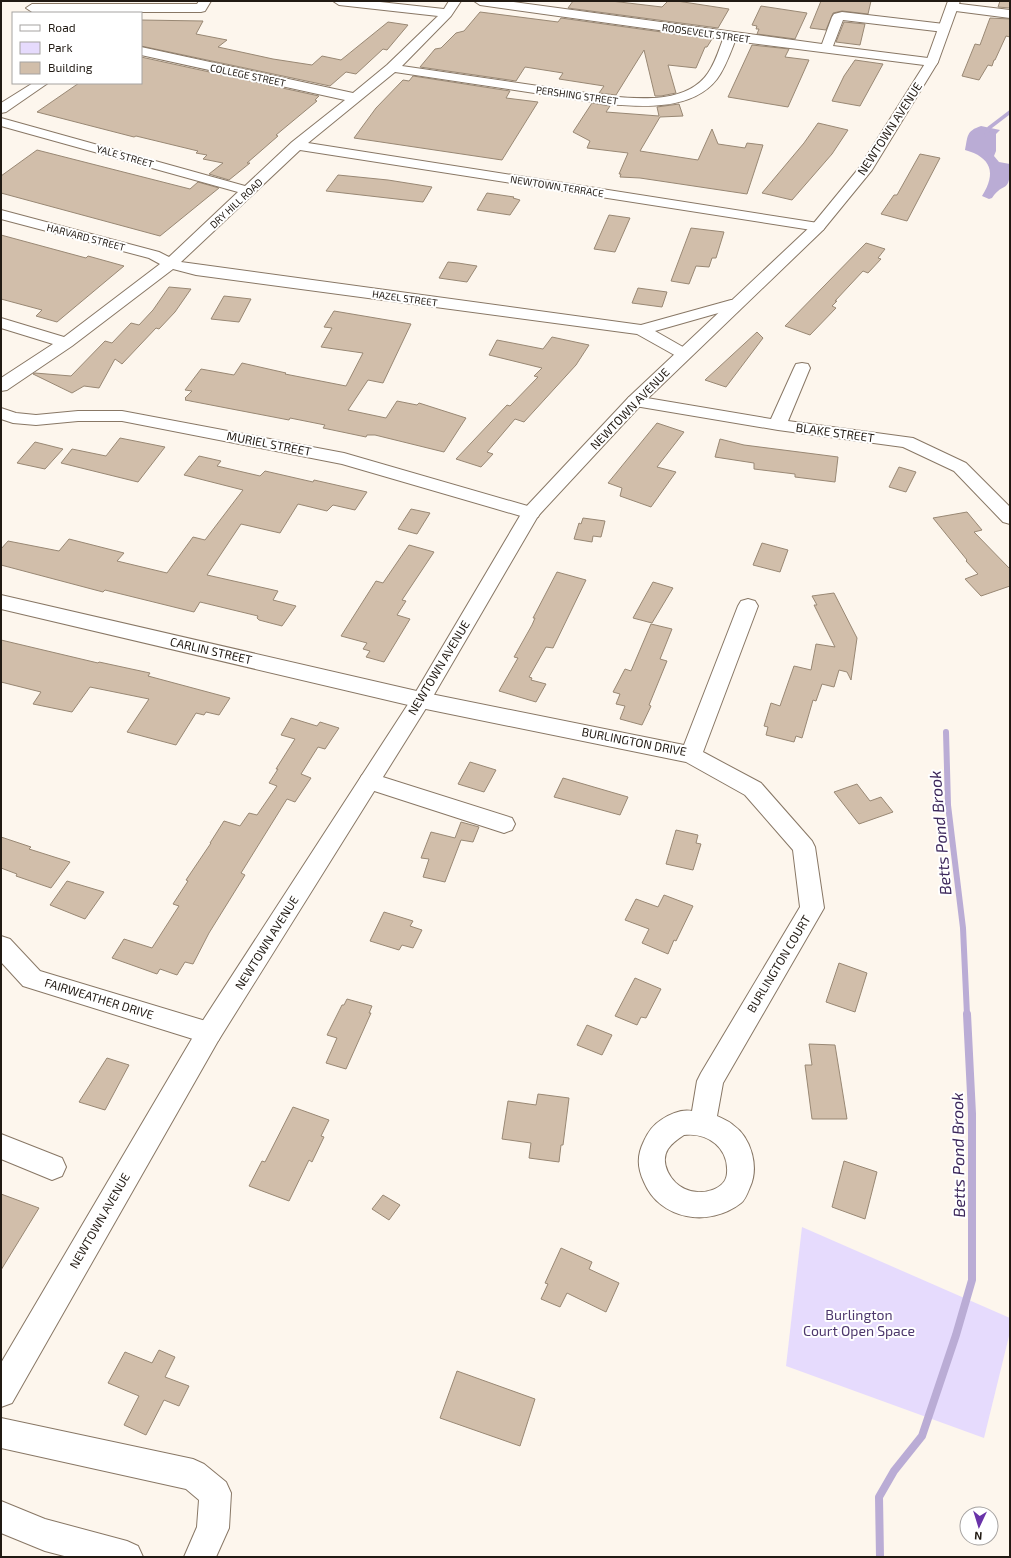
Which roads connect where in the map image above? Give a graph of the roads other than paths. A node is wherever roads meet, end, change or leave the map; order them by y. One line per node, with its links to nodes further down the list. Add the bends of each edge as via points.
1 (339, 1): 9 (street)
2 (455, 1): 9 (street, DRY HILL ROAD)
3 (480, 1): 12 (street, ROOSEVELT STREET)
4 (203, 4): 8 (street)
5 (953, 4): 10 (street); 11 (street, NEWTOWN AVENUE)
6 (83, 5): 7 (street); 8 (street)
7 (32, 8)
8 (126, 11)
9 (447, 13): 16 (street, DRY HILL ROAD)
10 (1010, 14)
11 (944, 28): 13 (street, via 842,16 838,17); 15 (street, NEWTOWN AVENUE)
12 (730, 37): 13 (street, ROOSEVELT STREET); 16 (street, PERSHING STREET, via 713,77 704,87 667,100 607,100)
13 (826, 49): 15 (street, ROOSEVELT STREET)
14 (142, 51): 18 (street, COLLEGE STREET)
15 (932, 62): 24 (street, NEWTOWN AVENUE, via 874,158)
16 (392, 68): 18 (street, DRY HILL ROAD)
17 (40, 84): 19 (street)
18 (356, 98): 21 (street, DRY HILL ROAD)
19 (1, 109)
20 (1, 122): 22 (street, YALE STREET)
21 (297, 145): 22 (street, DRY HILL ROAD); 24 (street, NEWTOWN TERRACE)
22 (249, 191): 25 (street, DRY HILL ROAD)
23 (1, 214): 25 (street, HARVARD STREET, via 154,255)
24 (818, 227): 26 (street, NEWTOWN AVENUE)
25 (170, 264): 28 (street, HAZEL STREET, via 203,271); 29 (street, DRY HILL ROAD)
26 (737, 303): 28 (street, HAZEL STREET); 30 (street, NEWTOWN AVENUE)
27 (1, 323): 29 (street)
28 (641, 330): 30 (street, HAZEL STREET)
29 (66, 343): 32 (street, DRY HILL ROAD)
30 (684, 354): 33 (street, NEWTOWN AVENUE)
31 (802, 368): 35 (street)
32 (1, 386)
33 (635, 401): 35 (street, BLAKE STREET); 36 (street, NEWTOWN AVENUE)
34 (1, 413): 36 (street, MURIEL STREET, via 13,418 36,420 78,416 122,416 344,459)
35 (778, 425): 37 (street, BLAKE STREET, via 907,442 960,467)
36 (531, 513): 40 (street, NEWTOWN AVENUE)
37 (1010, 518)
38 (1, 602): 40 (street, CARLIN STREET)
39 (748, 606): 41 (street, BURLINGTON DRIVE)
40 (421, 700): 41 (street, BURLINGTON DRIVE); 42 (street, NEWTOWN AVENUE)
41 (691, 755): 46 (street, BURLINGTON COURT, via 753,789 804,847 812,908 710,1081)
42 (370, 781): 43 (street); 45 (street, NEWTOWN AVENUE)
43 (504, 824)
44 (1, 946): 45 (street, FAIRWEATHER DRIVE, via 32,979)
45 (209, 1033): 49 (street, NEWTOWN AVENUE)
46 (703, 1123)
47 (1, 1146): 48 (street)
48 (52, 1167)
49 (4, 1381)
50 (1, 1433): 53 (street, via 193,1476 215,1493 213,1528)
51 (1, 1517): 52 (street, via 45,1535)
52 (127, 1557)
53 (200, 1557)

